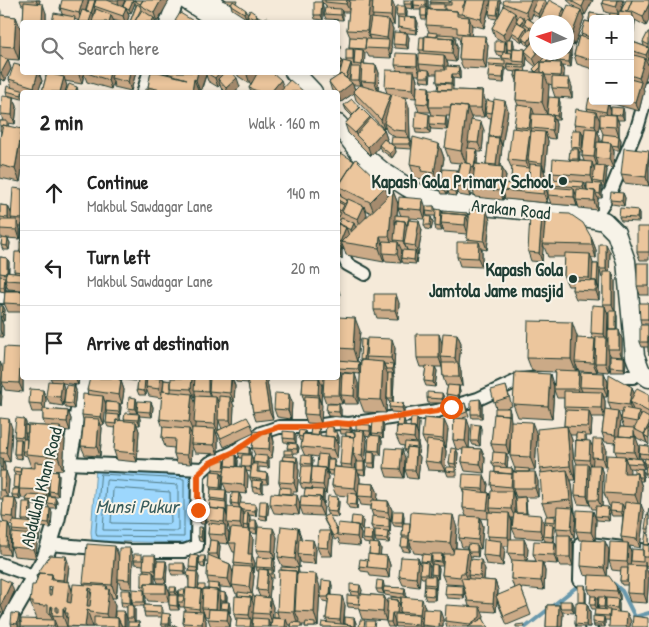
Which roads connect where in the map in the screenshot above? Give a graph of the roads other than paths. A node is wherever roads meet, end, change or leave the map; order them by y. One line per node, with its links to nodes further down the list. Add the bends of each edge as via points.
1 (176, 0): 4 (street)
2 (186, 0): 5 (main road)
3 (209, 0): 6 (main road)
4 (169, 20)
5 (217, 20)
6 (237, 20)
7 (150, 75): 11 (street)
8 (297, 75): 12 (main road)
9 (309, 75): 13 (main road)
10 (649, 87): 16 (street, via 638,125 611,190)
11 (146, 90)
12 (311, 90)
13 (320, 90)
14 (340, 127): 16 (main road, Arakan Road, via 359,152 425,197)
15 (340, 136): 21 (main road, Arakan Road, via 359,160 400,197 457,208 577,222 597,229 610,246 619,272 626,359)
16 (593, 219): 21 (main road, Arakan Road, via 604,221 616,233 626,260 635,356)
17 (362, 231): 18 (street, via 344,256 348,264)
18 (365, 274)
19 (0, 297): 20 (street)
20 (20, 298)
21 (641, 376): 23 (main road); 25 (street, via 564,376 519,380 478,399 437,411 349,424 279,427 261,433)
22 (85, 380): 24 (street, Abdullah Khan Road)
23 (649, 389)
24 (68, 462): 25 (street); 26 (street, Abdullah Khan Road)
25 (203, 469): 26 (street, via 198,474 197,546 184,551 131,551)
26 (49, 544): 29 (street, Abdullah Khan Road, via 45,558)
27 (649, 552): 31 (street, via 581,543 580,580 589,579)
28 (0, 564): 29 (street)
29 (33, 576): 30 (street, Abdullah Khan Road)
30 (5, 627)
31 (591, 627)

